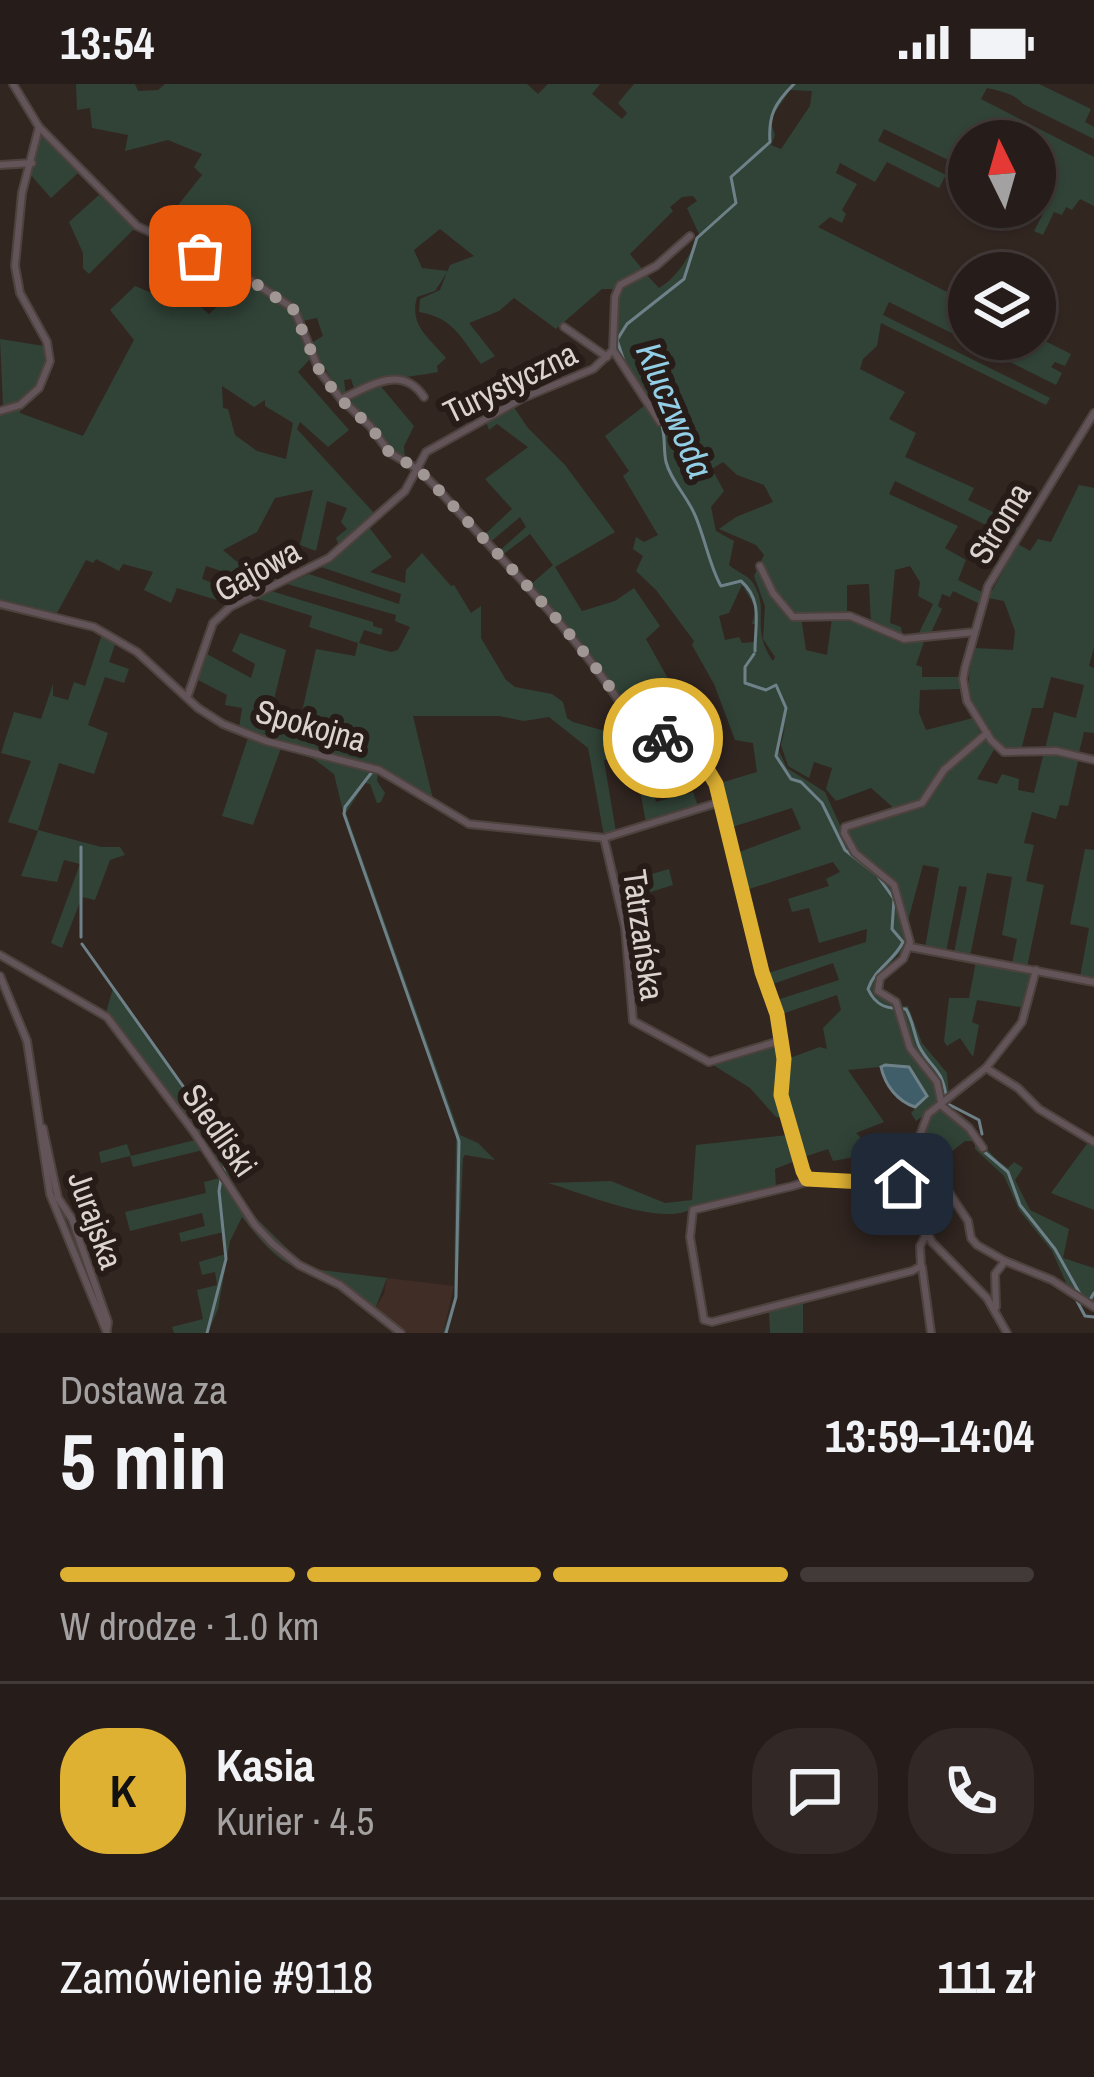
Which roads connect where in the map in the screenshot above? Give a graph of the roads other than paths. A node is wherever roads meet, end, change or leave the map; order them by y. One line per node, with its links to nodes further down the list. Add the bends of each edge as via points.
1 (13, 84): 2 (street)
2 (39, 127): 3 (street); 9 (street, via 137,226 246,277 293,309)
3 (32, 163): 4 (street); 10 (street, via 22,193 17,282 50,361 39,388)
4 (0, 165)
5 (690, 236): 7 (street, via 620,285)
6 (564, 327): 7 (street)
7 (610, 354): 12 (street); 13 (street, Turystyczna, via 580,376 468,426 426,452)
8 (424, 397): 9 (street, via 393,378)
9 (340, 399): 13 (street, via 389,452)
10 (0, 411)
11 (1094, 412): 17 (street, Stroma, via 988,586)
12 (660, 422)
13 (419, 470): 14 (street, Turystyczna); 21 (street, via 566,634 638,732 692,744)
14 (330, 557): 18 (street, Gajowa, via 213,623)
15 (760, 566): 17 (street, via 793,617 850,616 904,639)
16 (0, 604): 18 (street, Spokojna, via 94,626)
17 (976, 632): 19 (street, Stroma, via 963,690)
18 (188, 696): 22 (street, Spokojna, via 224,725 379,770 469,824)
19 (987, 733): 20 (street, via 1004,752); 23 (street, via 922,802 844,830 855,853 894,885)
20 (1094, 760)
21 (720, 802): 22 (street); 28 (street)
22 (604, 838): 28 (street, Tatrzańska, via 626,927 633,1021 709,1062)
23 (910, 947): 25 (street); 30 (street, via 878,991 898,1010)
24 (0, 956): 42 (street, Siedliski, via 107,1017 255,1225)
25 (1036, 970): 27 (street); 29 (street, via 1022,1022)
26 (0, 976): 41 (street, Jurajska, via 27,1041 58,1198)
27 (1094, 982)
28 (782, 1040): 34 (street, via 784,1109)
29 (986, 1068): 30 (street); 31 (street)
30 (942, 1106): 32 (street); 33 (street, via 925,1119)
31 (1094, 1142)
32 (983, 1148)
33 (914, 1156): 35 (street); 37 (street, via 940,1179 971,1238)
34 (807, 1179): 35 (street); 38 (street, via 690,1212 704,1320)
35 (902, 1184): 36 (street)
36 (926, 1234): 38 (street); 40 (street)
37 (1005, 1262): 39 (street); 40 (street, via 995,1274)
38 (921, 1263): 43 (street)
39 (1094, 1306)
40 (995, 1310): 44 (street)
41 (107, 1333)
42 (401, 1333)
43 (931, 1333)
44 (1007, 1333)

